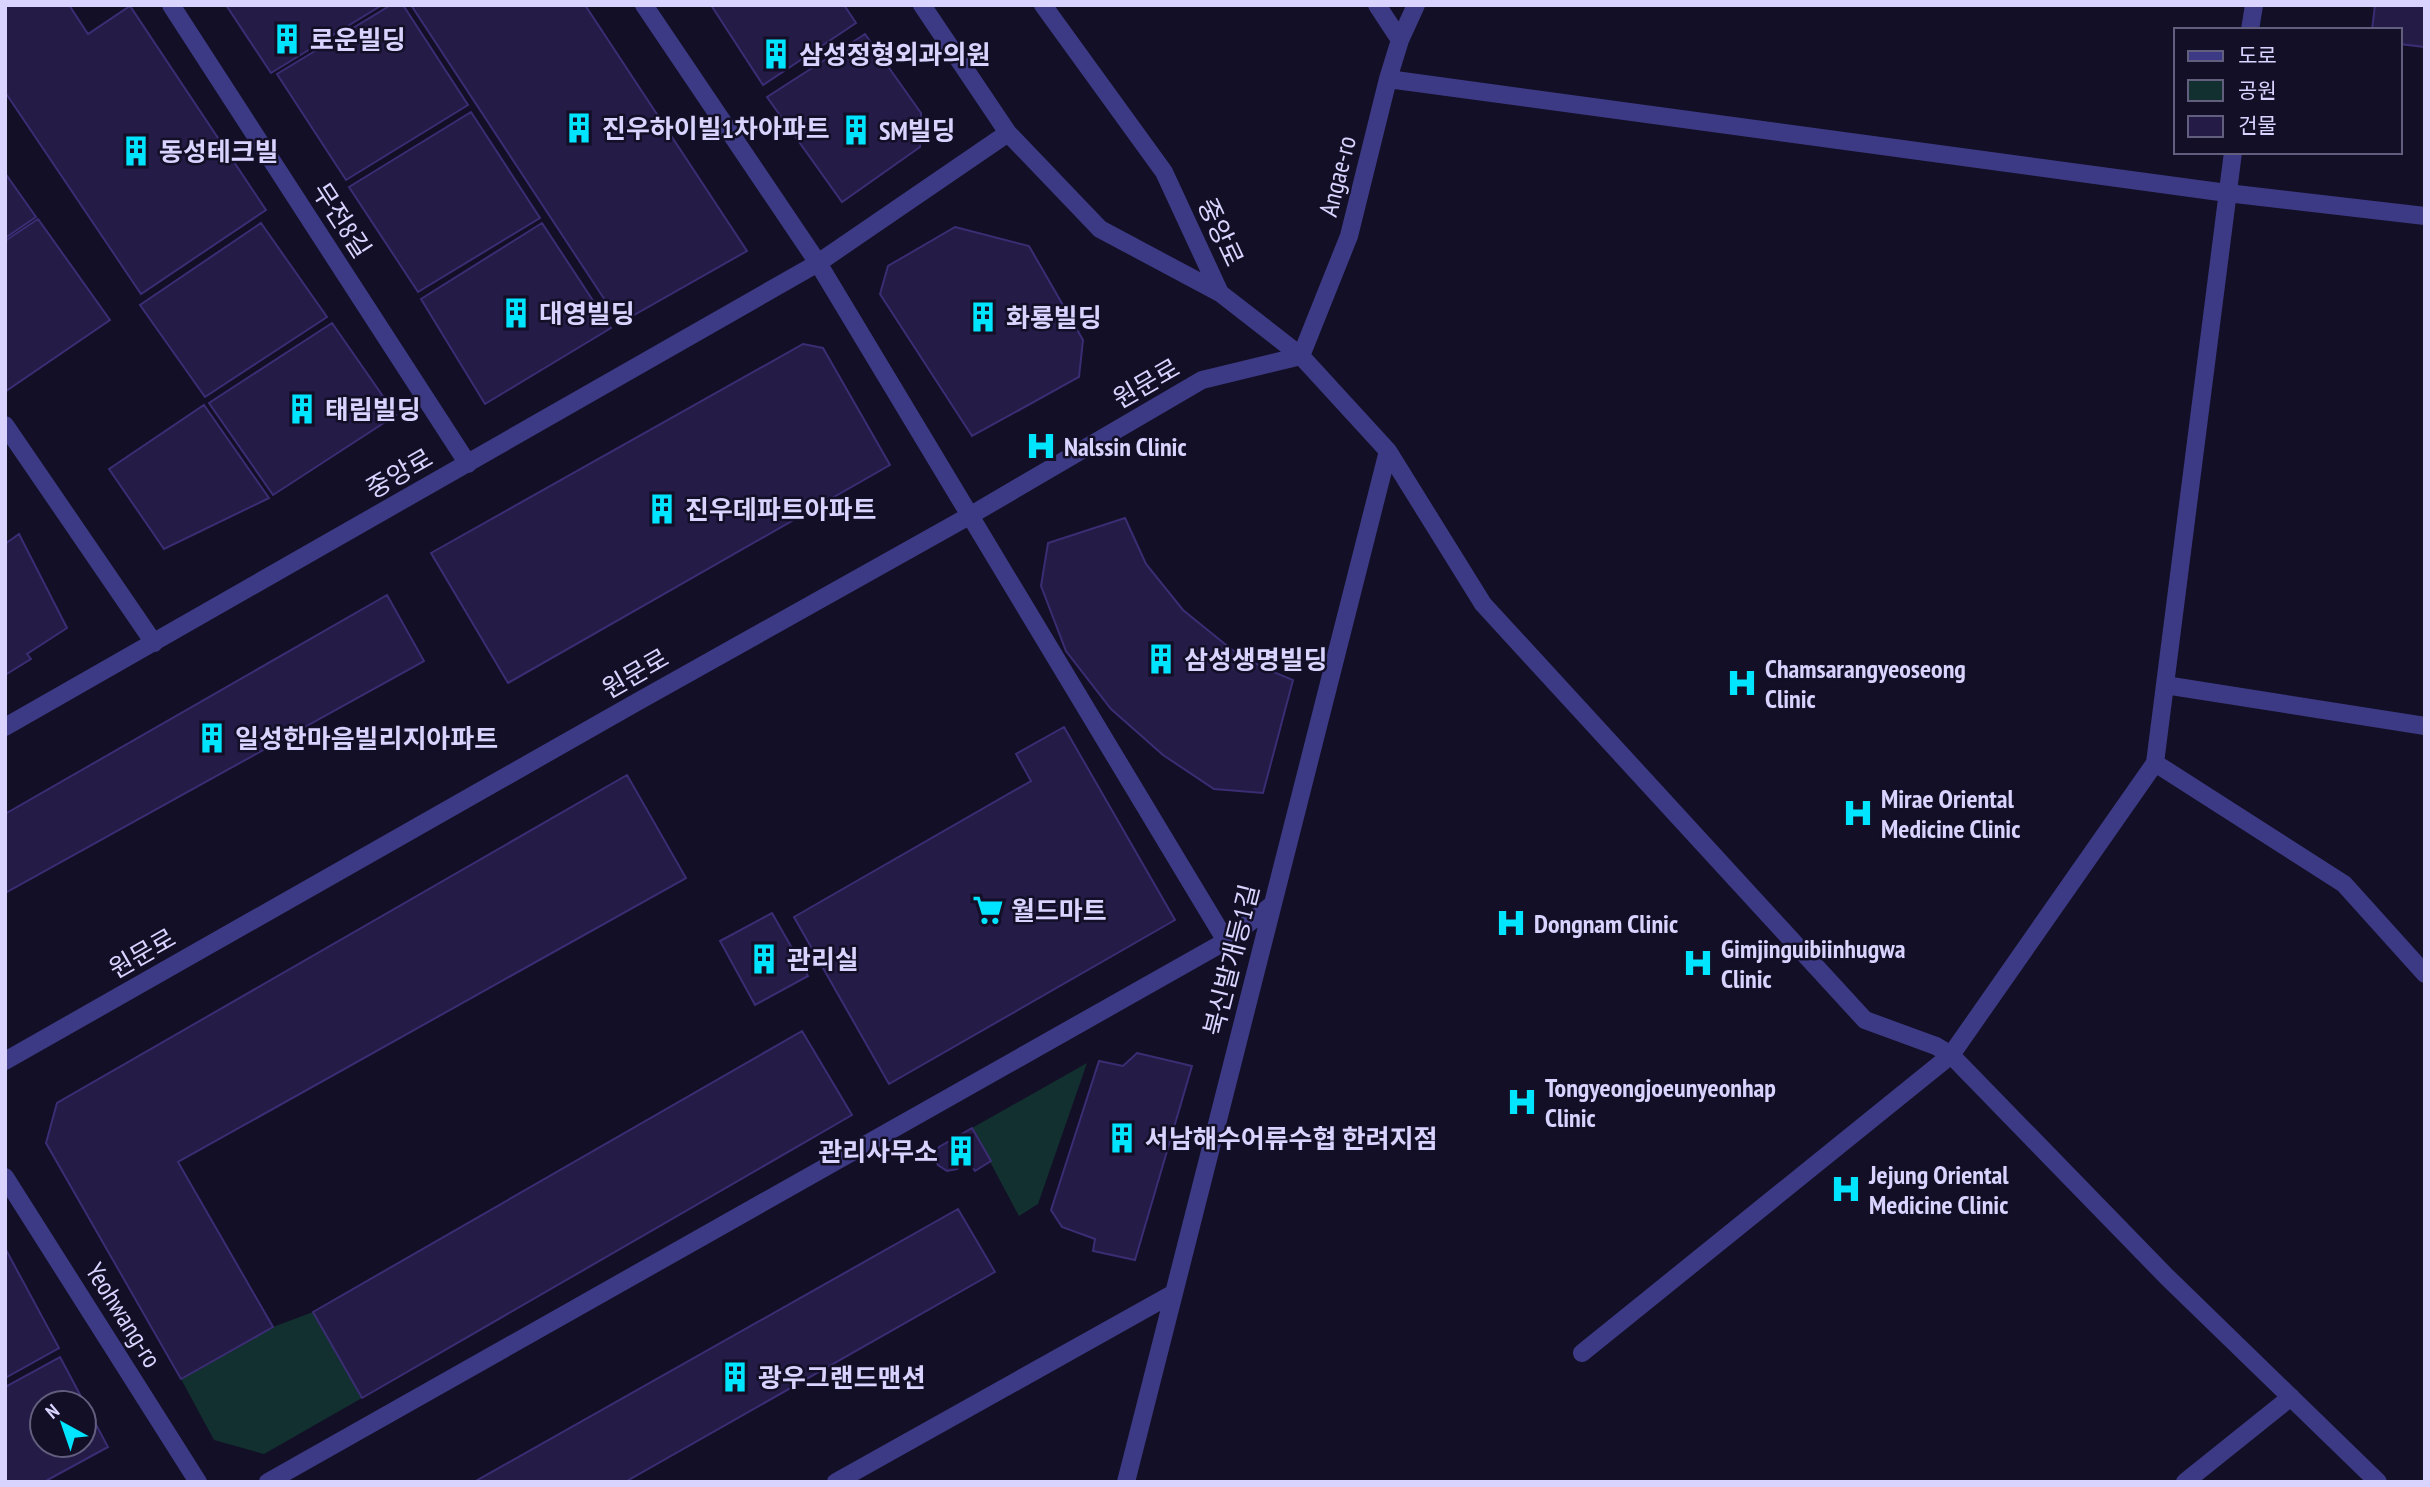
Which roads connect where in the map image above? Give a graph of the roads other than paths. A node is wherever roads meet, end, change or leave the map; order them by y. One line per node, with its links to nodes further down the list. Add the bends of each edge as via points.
1 (171, 5): 20 (street, 무전8길)
2 (644, 5): 15 (street)
3 (922, 5): 11 (street, 중앙로)
4 (1043, 5): 16 (street, 중앙로, via 1164,172)
5 (1377, 5): 9 (street)
6 (1416, 5): 9 (street, Angae-ro)
7 (2254, 5): 8 (street)
8 (2250, 28)
9 (1400, 40): 10 (street, Angae-ro)
10 (1388, 79): 13 (street); 17 (street, Angae-ro, via 1349,236)
11 (1008, 133): 15 (street, 중앙로); 16 (street, 중앙로, via 1100,229)
12 (2233, 154): 13 (street)
13 (2227, 193): 14 (street); 23 (street)
14 (2425, 216)
15 (818, 263): 20 (street, 중앙로); 21 (street)
16 (1220, 293): 17 (street)
17 (1301, 356): 19 (street); 21 (street, 원문로, via 1202,380)
18 (5, 425): 22 (street)
19 (1388, 451): 27 (street, 북신발개등1길); 30 (street, via 1483,604 1865,1020)
20 (468, 464): 22 (street, 중앙로)
21 (971, 516): 28 (street); 31 (street, 원문로)
22 (154, 643): 25 (street, 중앙로)
23 (2165, 685): 24 (street); 26 (street)
24 (2425, 726)
25 (5, 727)
26 (2155, 763): 29 (street, via 2344,884); 30 (street)
27 (1273, 904): 28 (street); 33 (street, 북신발개등1길)
28 (1226, 941): 37 (street)
29 (2425, 974)
30 (1951, 1055): 34 (street); 35 (street)
31 (5, 1061)
32 (5, 1177): 36 (street, Yeohwang-ro)
33 (1174, 1293): 38 (street); 39 (street, 북신발개등1길)
34 (1582, 1353)
35 (2291, 1397): 40 (street); 41 (street)
36 (198, 1482)
37 (268, 1482)
38 (836, 1482)
39 (1126, 1482)
40 (2185, 1482)
41 (2378, 1482)

